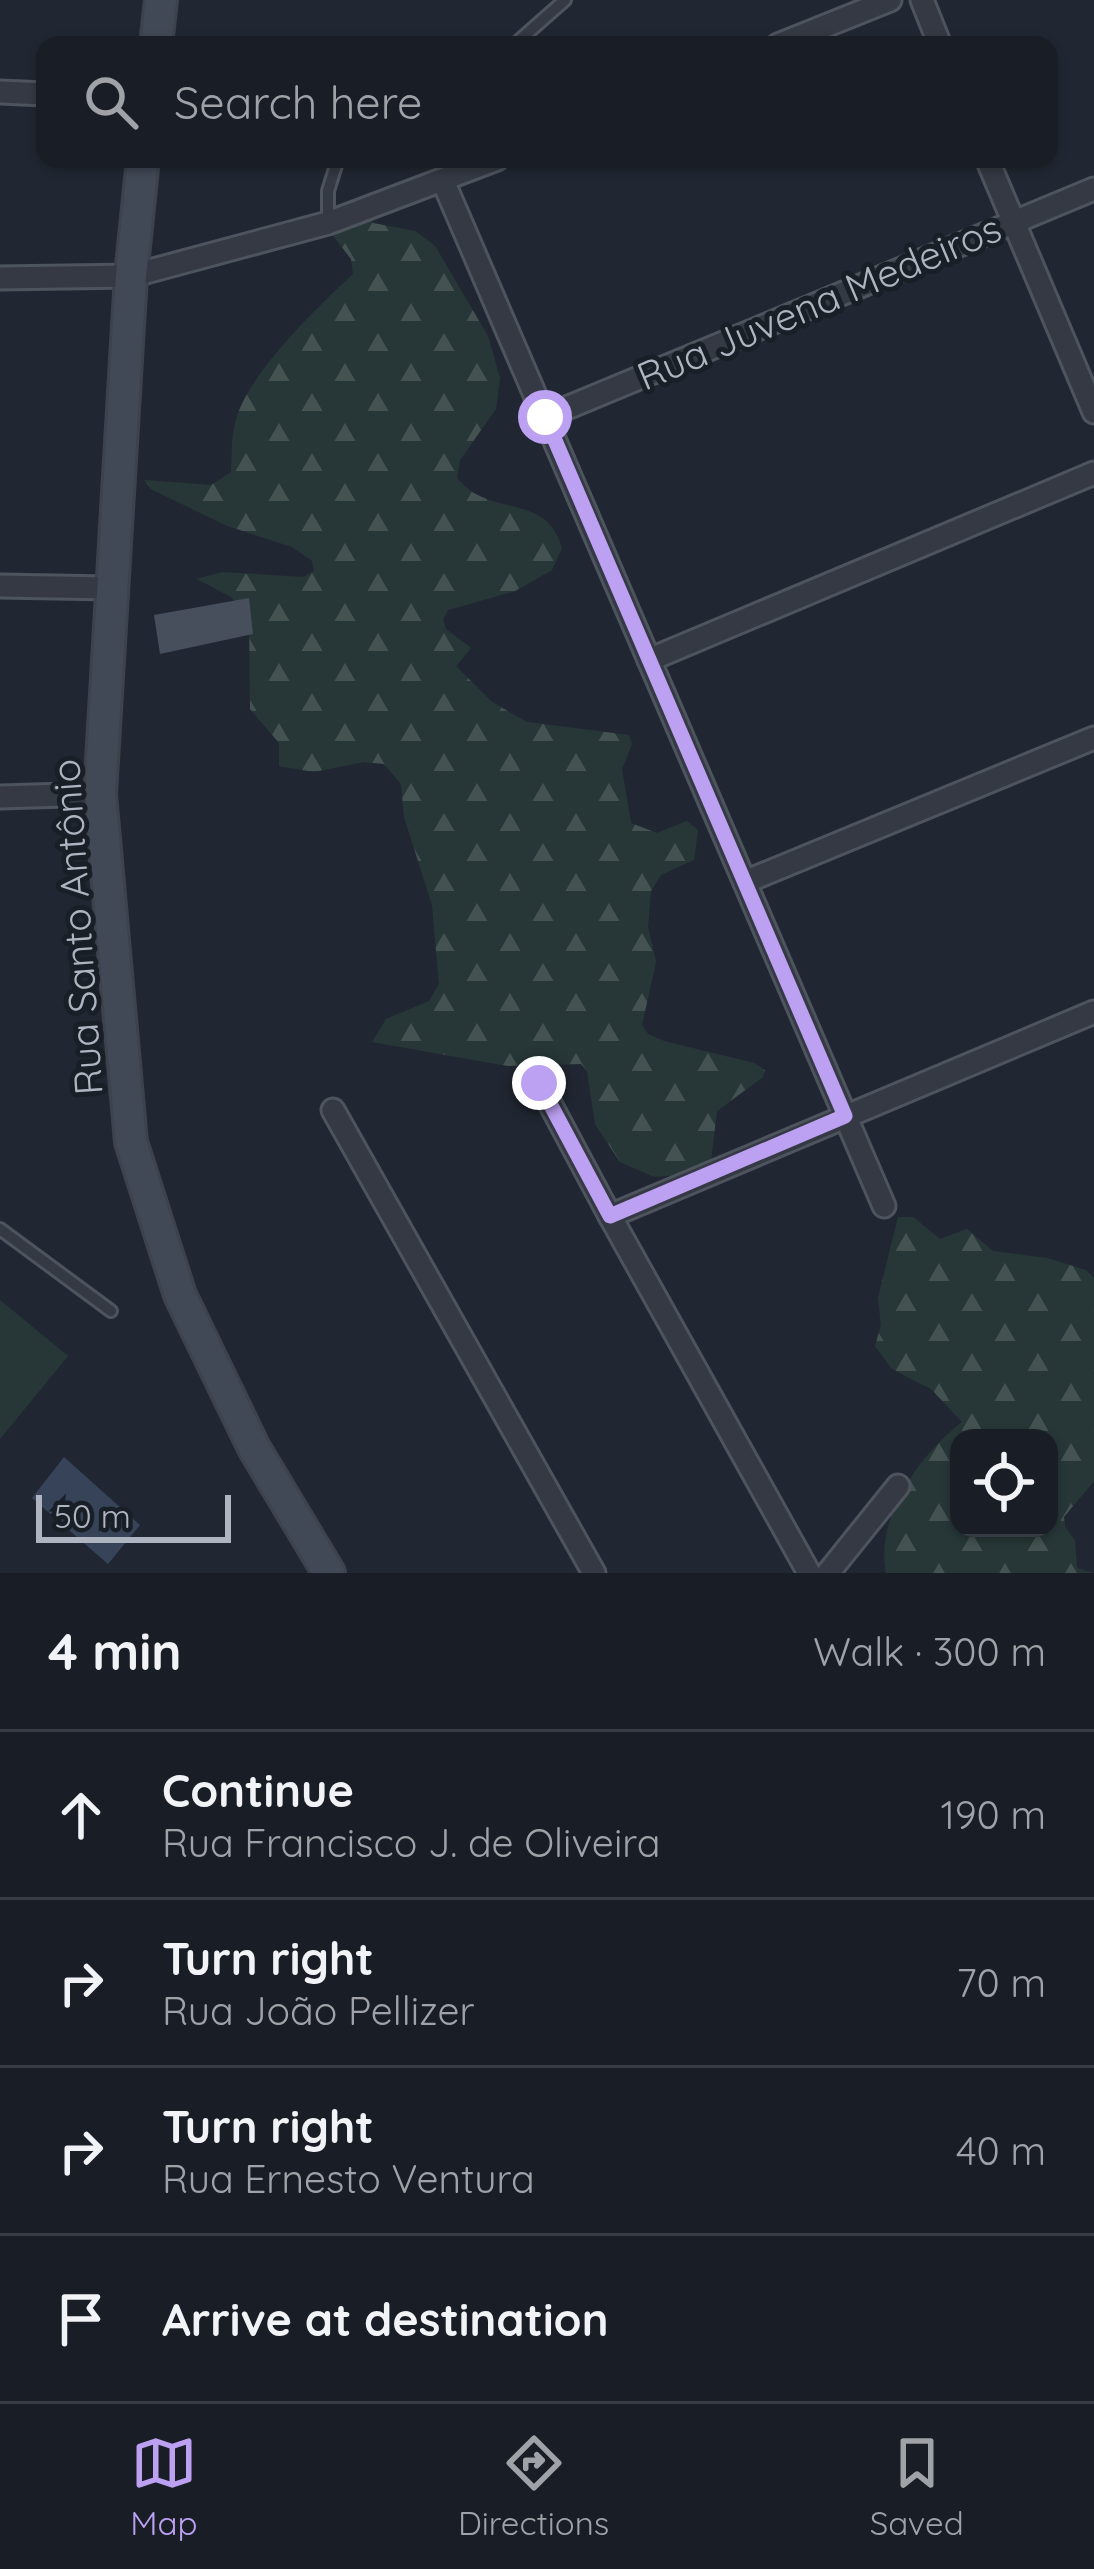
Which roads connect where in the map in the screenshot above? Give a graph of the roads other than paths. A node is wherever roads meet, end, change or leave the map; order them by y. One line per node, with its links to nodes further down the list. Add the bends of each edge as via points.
1 (161, 0): 5 (main road)
2 (566, 0): 6 (lane)
3 (890, 0): 7 (street)
4 (922, 0): 8 (street)
5 (157, 36)
6 (524, 36)
7 (800, 36)
8 (936, 36)
9 (0, 92): 10 (street)
10 (36, 94)
11 (142, 168): 19 (main road, Rua Santo Antônio)
12 (335, 168): 18 (lane)
13 (475, 168): 15 (street)
14 (991, 168): 17 (street)
15 (443, 181): 18 (street); 22 (street)
16 (1094, 189): 17 (street, Rua Juvena Medeiros)
17 (1013, 221): 21 (street); 22 (street, Rua Juvena Medeiros)
18 (328, 223): 19 (street)
19 (130, 276): 20 (street); 25 (main road, Rua Santo Antônio)
20 (0, 278)
21 (1094, 412)
22 (545, 417): 26 (street)
23 (1094, 473): 26 (street)
24 (0, 586): 25 (street)
25 (110, 588): 28 (main road, Rua Santo Antônio)
26 (650, 660): 30 (street)
27 (1094, 738): 30 (street)
28 (100, 794): 29 (street); 40 (main road, Rua Santo Antônio, via 131,1142 180,1295 254,1448)
29 (0, 797)
30 (745, 882): 34 (street)
31 (1091, 1020): 34 (street)
32 (539, 1083): 36 (street)
33 (333, 1110): 41 (street)
34 (845, 1116): 35 (street); 36 (street)
35 (884, 1206)
36 (610, 1216): 42 (street)
37 (0, 1229): 38 (lane)
38 (112, 1311)
39 (898, 1486): 43 (street)
40 (329, 1573)
41 (594, 1573)
42 (809, 1573)
43 (828, 1573)

